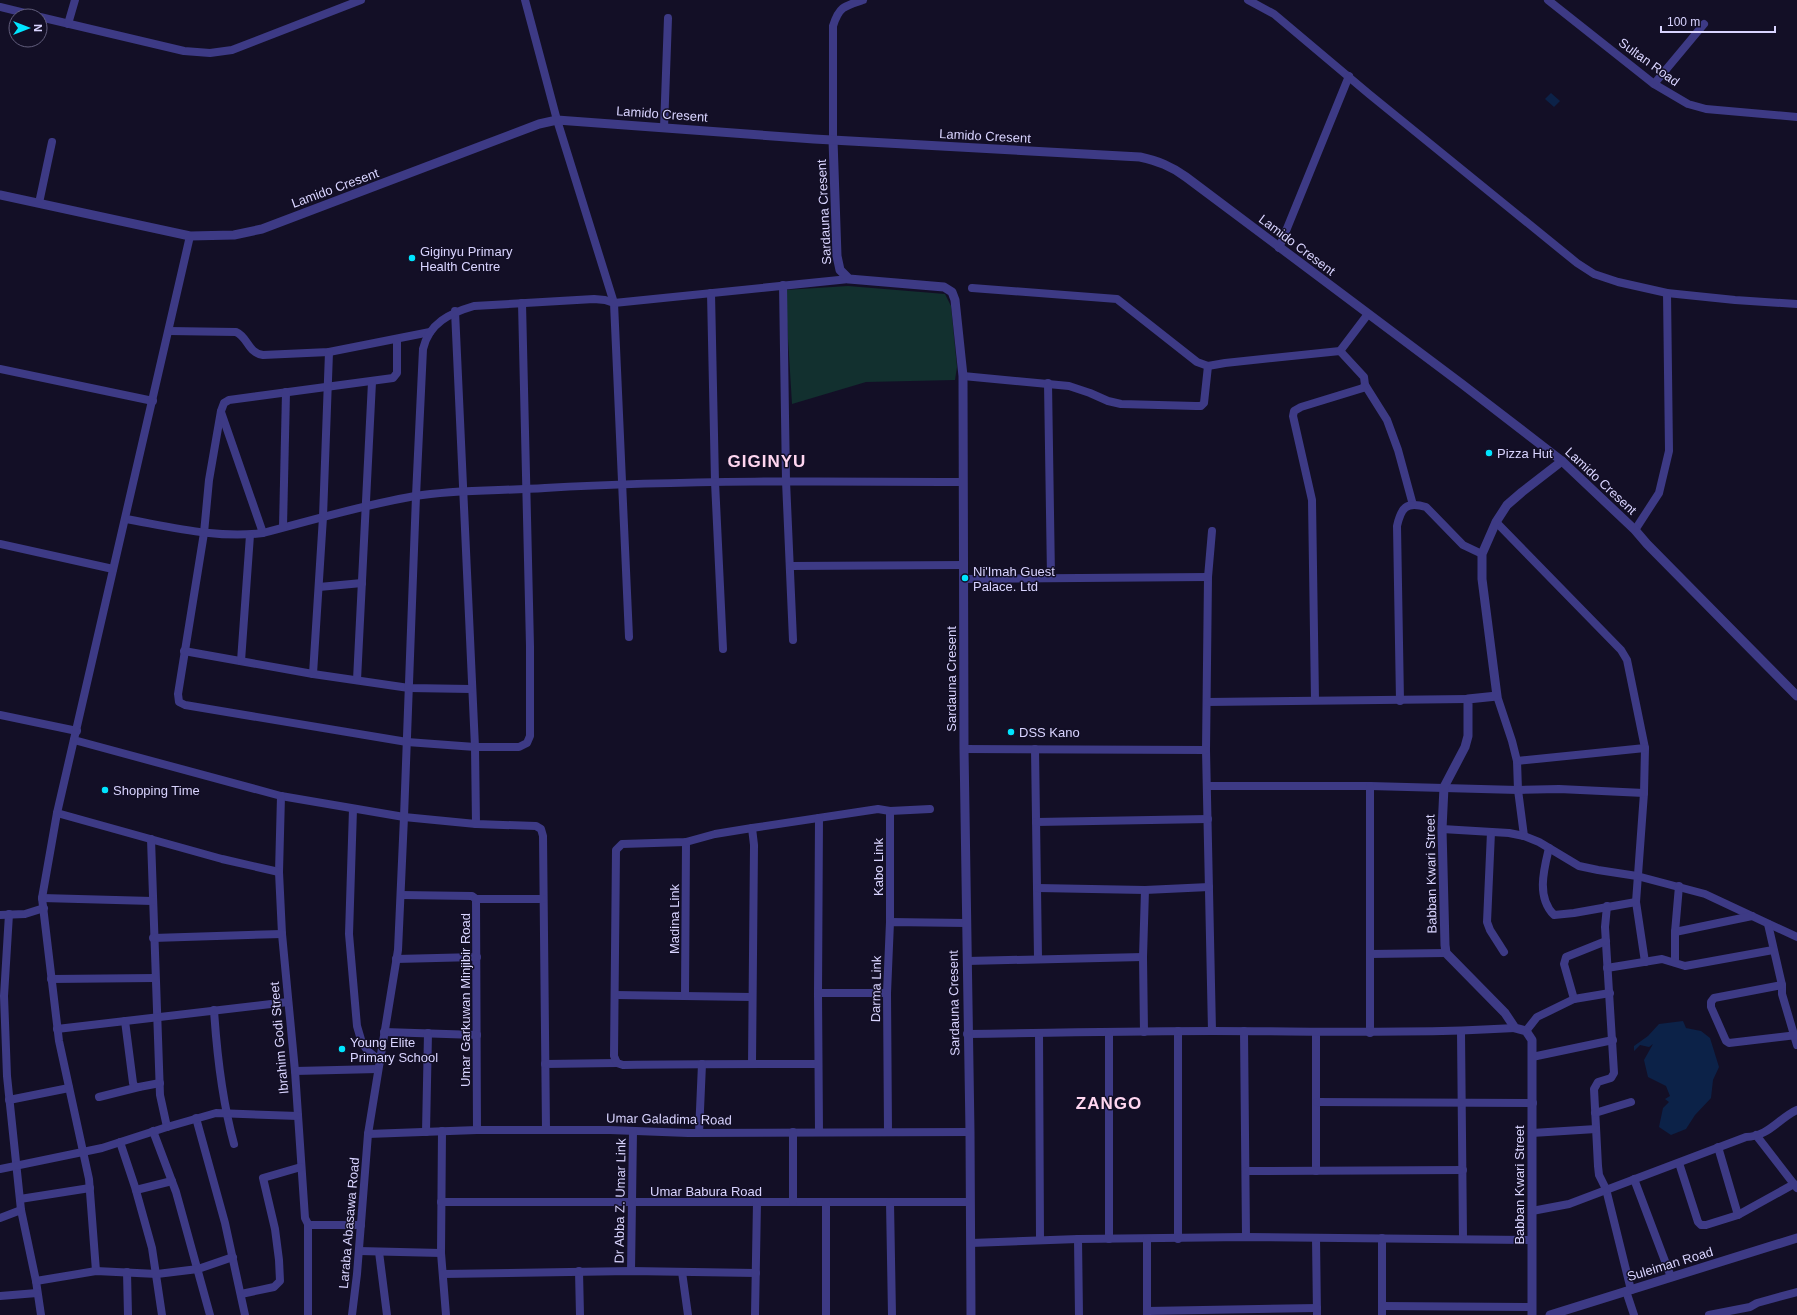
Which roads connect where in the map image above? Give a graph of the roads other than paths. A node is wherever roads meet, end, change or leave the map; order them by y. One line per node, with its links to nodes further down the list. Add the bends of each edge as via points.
1 (75, 0): 9 (street)
2 (361, 0): 9 (street, via 232,50 210,53 184,51)
3 (525, 0): 14 (street)
4 (863, 0): 16 (street, via 850,4 838,12 833,26)
5 (1248, 0): 11 (street, via 1274,14)
6 (1548, 0): 12 (street, Sultan Road)
7 (668, 18): 15 (street)
8 (48, 19): 9 (street)
9 (68, 24)
10 (1704, 24): 12 (street)
11 (1349, 76): 21 (street); 26 (street, via 1577,263 1594,274 1618,282)
12 (1654, 84): 13 (street, Sultan Road, via 1688,104 1706,109)
13 (1797, 117)
14 (557, 120): 15 (street, Lamido Cresent); 20 (street, Lamido Cresent, via 539,124 262,229 234,235); 28 (street)
15 (664, 128): 16 (street, Lamido Cresent)
16 (833, 140): 21 (street, Lamido Cresent, via 1140,157 1158,161 1186,177); 22 (street, Sardauna Cresent, via 837,256 840,270)
17 (52, 142): 19 (street)
18 (0, 195): 19 (street, Lamido Cresent)
19 (39, 203): 20 (street, Lamido Cresent)
20 (190, 236): 32 (street)
21 (1279, 248): 31 (street, Lamido Cresent)
22 (849, 279): 23 (street); 39 (street, Sardauna Cresent, via 944,287 952,292)
23 (783, 285): 25 (street); 48 (street)
24 (972, 288): 37 (street, via 1117,299 1197,362)
25 (711, 293): 28 (street); 49 (street)
26 (1667, 293): 29 (street); 61 (street, via 1669,451 1659,493)
27 (522, 303): 28 (street, via 594,299); 30 (street, via 474,306); 52 (street)
28 (614, 303): 51 (street)
29 (1797, 304)
30 (455, 311): 33 (street, via 441,320); 53 (street)
31 (1368, 314): 35 (street); 47 (street, Lamido Cresent)
32 (168, 331): 36 (street, via 236,332 257,354); 45 (street)
33 (430, 332): 34 (street); 54 (street, Laraba Abasawa Road, via 423,349)
34 (398, 339): 36 (street); 40 (street, via 396,376)
35 (1340, 351): 37 (street); 42 (street, via 1364,377)
36 (329, 352): 43 (street)
37 (1208, 366): 41 (street, via 1204,402 1201,406 1121,404 1069,386)
38 (0, 370): 45 (street)
39 (963, 376): 41 (street); 50 (street, Sardauna Cresent)
40 (372, 382): 43 (street); 56 (street)
41 (1048, 384): 71 (street)
42 (1365, 385): 55 (street, via 1387,420); 88 (street, via 1363,388 1300,407 1294,411 1293,416 1312,500)
43 (329, 386): 44 (street); 57 (street)
44 (286, 392): 46 (street, via 228,400 224,402); 60 (street)
45 (153, 401): 58 (street)
46 (221, 411): 63 (street, via 209,480); 64 (street)
47 (1562, 461): 59 (street, via 1522,492 1508,505); 61 (street, Lamido Cresent)
48 (786, 481): 49 (street); 50 (street); 69 (street)
49 (716, 482): 51 (street); 78 (street)
50 (963, 482): 68 (street, Sardauna Cresent)
51 (623, 484): 52 (street); 76 (street)
52 (527, 489): 53 (street); 95 (street, via 530,736 527,743 519,747)
53 (463, 490): 54 (street); 84 (street)
54 (416, 496): 56 (street); 83 (street, Laraba Abasawa Road)
55 (1413, 505): 67 (street, via 1426,507 1463,545); 89 (street, via 1400,512 1397,526)
56 (366, 506): 57 (street); 74 (street)
57 (323, 517): 60 (street); 75 (street)
58 (126, 520): 63 (street); 70 (street)
59 (1496, 522): 67 (street); 97 (street, via 1626,656)
60 (283, 528): 64 (street)
61 (1635, 530): 86 (street, Lamido Cresent)
62 (1212, 531): 72 (street)
63 (204, 533): 65 (street); 79 (street)
64 (263, 533): 65 (street)
65 (250, 535): 80 (street)
66 (0, 544): 70 (street)
67 (1482, 554): 85 (street, via 1482,580)
68 (964, 565): 69 (street); 73 (street, Sardauna Cresent)
69 (790, 566): 77 (street)
70 (113, 569): 92 (street)
71 (1051, 577): 72 (street); 73 (street)
72 (1208, 577): 90 (street)
73 (964, 579): 98 (street, Sardauna Cresent)
74 (362, 583): 75 (street); 82 (street)
75 (319, 587): 81 (street)
76 (629, 637)
77 (793, 640)
78 (723, 649)
79 (184, 651): 80 (street); 94 (street, via 178,694 179,702 185,706)
80 (241, 662): 81 (street)
81 (313, 674): 82 (street)
82 (357, 680): 83 (street)
83 (409, 688): 84 (street); 94 (street, Laraba Abasawa Road)
84 (471, 689): 95 (street)
85 (1497, 696): 87 (street); 100 (street)
86 (1797, 696)
87 (1468, 699): 89 (street); 103 (street, Babban Kwari Street, via 1468,736)
88 (1315, 700): 89 (street); 90 (street)
89 (1400, 700)
90 (1207, 702): 99 (street)
91 (0, 715): 92 (street)
92 (77, 731): 93 (street)
93 (74, 740): 106 (street); 110 (street)
94 (407, 742): 95 (street); 111 (street, Laraba Abasawa Road)
95 (475, 747): 115 (street)
96 (1035, 748): 98 (street); 99 (street); 114 (street)
97 (1645, 748): 100 (street); 105 (street)
98 (964, 749): 141 (street, Sardauna Cresent)
99 (1206, 750): 101 (street)
100 (1517, 761): 104 (street)
101 (1207, 786): 102 (street); 113 (street)
102 (1370, 786): 103 (street); 151 (street)
103 (1444, 787): 104 (street); 117 (street, Babban Kwari Street)
104 (1518, 790): 105 (street); 119 (street)
105 (1644, 793): 124 (street)
106 (281, 796): 107 (street); 123 (street, Ibrahim Godi Street)
107 (353, 809): 111 (street); 195 (street, via 350,934 357,1026 362,1043)
108 (930, 809): 109 (street)
109 (890, 811): 112 (street, via 878,809); 140 (street, Kabo Link)
110 (57, 813): 120 (street); 130 (street)
111 (404, 817): 115 (street); 129 (street, Laraba Abasawa Road)
112 (819, 818): 116 (street); 163 (street)
113 (1208, 819): 114 (street); 126 (street)
114 (1036, 822): 127 (street)
115 (476, 824): 132 (street, via 536,826 541,829)
116 (752, 828): 121 (street); 169 (street)
117 (1442, 829): 118 (street); 150 (street, Babban Kwari Street)
118 (1491, 832): 119 (street); 149 (street, via 1488,922)
119 (1524, 836): 122 (street)
120 (151, 839): 123 (street); 133 (street)
121 (686, 842): 166 (street, via 622,844 616,850); 167 (street, Madina Link)
122 (1548, 848): 124 (street, via 1579,866); 135 (street, via 1542,882 1547,905 1554,915)
123 (279, 872): 144 (street, Ibrahim Godi Street)
124 (1637, 876): 125 (street); 134 (street)
125 (1679, 886): 139 (street, via 1716,898); 143 (street)
126 (1209, 887): 128 (street); 178 (street)
127 (1038, 888): 128 (street); 154 (street)
128 (1145, 890): 153 (street)
129 (400, 895): 131 (street, Umar Garkuwan Minjibir Road, via 472,896); 155 (street, Laraba Abasawa Road)
130 (42, 898): 133 (street); 136 (street)
131 (476, 899): 132 (street); 152 (street, Umar Garkuwan Minjibir Road)
132 (543, 899): 197 (street)
133 (152, 902): 146 (street)
134 (1636, 902): 135 (street); 157 (street)
135 (1607, 906): 147 (street)
136 (44, 908): 137 (street, via 25,914); 161 (street)
137 (9, 914): 138 (street); 168 (street)
138 (0, 915)
139 (1752, 916): 142 (street); 143 (street)
140 (890, 922): 141 (street); 164 (street, Darma Link)
141 (966, 923): 156 (street, Sardauna Cresent)
142 (1768, 924): 145 (street); 148 (street)
143 (1675, 932): 158 (street)
144 (282, 934): 146 (street); 171 (street, Ibrahim Godi Street)
145 (1797, 937)
146 (153, 938): 160 (street)
147 (1606, 941): 159 (street); 170 (street, via 1564,960)
148 (1773, 950): 158 (street, via 1685,966); 162 (street)
149 (1504, 952)
150 (1446, 953): 151 (street); 175 (street, via 1505,1013)
151 (1370, 954): 188 (street)
152 (477, 957): 155 (street); 190 (street, Umar Garkuwan Minjibir Road)
153 (1143, 957): 154 (street); 183 (street)
154 (1038, 958): 156 (street)
155 (396, 959): 181 (street, Laraba Abasawa Road)
156 (967, 961): 189 (street, Sardauna Cresent)
157 (1645, 962): 158 (street, via 1662,959); 159 (street)
158 (1675, 962)
159 (1607, 968): 165 (street)
160 (156, 978): 161 (street); 173 (street)
161 (51, 979): 176 (street)
162 (1782, 985): 191 (street, via 1782,994); 191 (street, via 1714,998 1711,1007 1726,1041 1730,1043)
163 (818, 993): 164 (street); 200 (street)
164 (887, 993): 227 (street, Darma Link)
165 (1610, 993): 170 (street); 192 (street)
166 (615, 995): 167 (street); 196 (street, via 614,1056)
167 (685, 996): 169 (street)
168 (2, 997): 207 (street)
169 (752, 998): 199 (street)
170 (1574, 1000): 180 (street, via 1537,1017)
171 (288, 1002): 172 (street); 202 (street, Ibrahim Godi Street)
172 (214, 1010): 173 (street); 213 (street, via 217,1054)
173 (158, 1017): 174 (street); 203 (street)
174 (125, 1021): 176 (street); 204 (street, via 133,1083)
175 (1515, 1028): 180 (street); 185 (street)
176 (57, 1029): 205 (street)
177 (1178, 1031): 178 (street); 183 (street); 272 (street)
178 (1212, 1031): 179 (street)
179 (1244, 1031): 184 (street); 242 (street)
180 (1526, 1031): 194 (street, Babban Kwari Street, via 1532,1040)
181 (384, 1032): 186 (street); 195 (street, Laraba Abasawa Road)
182 (1109, 1032): 183 (street); 187 (street); 270 (street)
183 (1144, 1032)
184 (1316, 1032): 188 (street); 208 (street)
185 (1461, 1032): 188 (street); 209 (street)
186 (428, 1033): 190 (street); 224 (street)
187 (1038, 1033): 189 (street); 273 (street)
188 (1370, 1033)
189 (967, 1034): 228 (street, Sardauna Cresent)
190 (477, 1035): 219 (street, Umar Garkuwan Minjibir Road)
191 (1796, 1035): 193 (street)
192 (1613, 1040): 194 (street); 214 (street, via 1614,1073 1611,1078 1595,1085)
193 (1797, 1045)
194 (1532, 1057): 211 (street, Babban Kwari Street)
195 (379, 1060): 201 (street, Laraba Abasawa Road)
196 (617, 1063): 197 (street); 198 (street)
197 (545, 1064): 220 (street)
198 (702, 1064): 199 (street); 229 (street)
199 (752, 1064): 200 (street)
200 (818, 1064): 226 (street)
201 (378, 1069): 202 (street); 231 (street, Laraba Abasawa Road)
202 (295, 1071): 215 (street, Ibrahim Godi Street)
203 (160, 1083): 204 (street); 217 (street)
204 (139, 1087): 206 (street)
205 (69, 1088): 207 (street); 236 (street)
206 (99, 1098)
207 (9, 1100): 238 (street)
208 (1317, 1102): 209 (street); 243 (street)
209 (1462, 1102): 211 (street); 241 (street)
210 (1631, 1102): 214 (street)
211 (1532, 1103): 230 (street, Babban Kwari Street)
212 (1797, 1110): 232 (street, via 1788,1114 1775,1126)
213 (226, 1112): 215 (street); 216 (street); 234 (street)
214 (1595, 1113): 218 (street)
215 (298, 1116): 239 (street, Ibrahim Godi Street)
216 (196, 1118): 217 (street); 279 (street)
217 (167, 1127): 221 (street)
218 (1596, 1129): 230 (street); 248 (street, via 1599,1175)
219 (476, 1130): 220 (street, Umar Galadima Road); 222 (street, Umar Galadima Road)
220 (546, 1130): 223 (street, Umar Galadima Road)
221 (153, 1131): 233 (street); 245 (street)
222 (442, 1131): 224 (street, Umar Galadima Road); 251 (street)
223 (633, 1131): 229 (street, Umar Galadima Road); 257 (street, Dr Abba Z. Umar Link)
224 (426, 1132): 231 (street, Umar Galadima Road)
225 (793, 1132): 226 (street, Umar Galadima Road); 229 (street, Umar Galadima Road); 253 (street)
226 (819, 1132): 227 (street, Umar Galadima Road)
227 (888, 1132): 228 (street, Umar Galadima Road)
228 (970, 1132): 256 (street, Sardauna Cresent)
229 (699, 1133)
230 (1532, 1133): 259 (street, Babban Kwari Street)
231 (368, 1134): 263 (street, Laraba Abasawa Road)
232 (1756, 1135): 235 (street); 246 (street)
233 (120, 1142): 236 (street); 249 (street)
234 (234, 1144)
235 (1718, 1148): 237 (street); 260 (street)
236 (84, 1152): 238 (street); 247 (street)
237 (1680, 1163): 244 (street); 260 (street, via 1701,1225)
238 (17, 1165): 240 (street); 250 (street)
239 (301, 1167): 262 (street, Ibrahim Godi Street, via 305,1218); 294 (street, via 263,1178 274,1229 280,1281 274,1287)
240 (0, 1169)
241 (1463, 1170): 243 (street); 267 (street)
242 (1246, 1171): 243 (street); 264 (street)
243 (1316, 1171)
244 (1634, 1179): 248 (street); 289 (street)
245 (172, 1181): 249 (street); 280 (street)
246 (1796, 1186): 260 (street)
247 (90, 1188): 250 (street); 281 (street)
248 (1606, 1189): 259 (street, via 1569,1204); 291 (street)
249 (136, 1190): 287 (street)
250 (20, 1199): 258 (street)
251 (441, 1202): 257 (street, Umar Babura Road); 278 (street)
252 (757, 1202): 253 (street, Umar Babura Road); 257 (street, Umar Babura Road); 286 (street)
253 (793, 1202): 254 (street, Umar Babura Road)
254 (826, 1202): 255 (street, Umar Babura Road); 313 (street)
255 (890, 1202): 256 (street, Umar Babura Road); 314 (street)
256 (970, 1202): 275 (street, Sardauna Cresent)
257 (632, 1203): 283 (street, Dr Abba Z. Umar Link)
258 (21, 1210): 261 (street); 290 (street)
259 (1532, 1211): 274 (street, Babban Kwari Street)
260 (1738, 1214)
261 (0, 1218)
262 (308, 1224): 263 (street); 306 (street, Ibrahim Godi Street)
263 (361, 1225): 276 (street, Laraba Abasawa Road)
264 (1246, 1237): 265 (street); 272 (street)
265 (1316, 1238): 266 (street); 298 (street)
266 (1382, 1238): 267 (street); 296 (street)
267 (1463, 1238): 274 (street)
268 (1797, 1238): 289 (street, Suleiman Road)
269 (1078, 1239): 270 (street); 273 (street); 316 (street)
270 (1109, 1239): 271 (street)
271 (1147, 1239): 272 (street); 299 (street)
272 (1178, 1239)
273 (1040, 1240): 275 (street)
274 (1532, 1240): 297 (street, Babban Kwari Street)
275 (971, 1243): 315 (street, Sardauna Cresent)
276 (359, 1251): 277 (street); 307 (street, Laraba Abasawa Road)
277 (379, 1252): 278 (street); 308 (street)
278 (441, 1253): 288 (street)
279 (233, 1257): 280 (street); 294 (street)
280 (198, 1269): 287 (street); 304 (street)
281 (96, 1271): 284 (street); 290 (street)
282 (579, 1271): 283 (street); 288 (street); 310 (street)
283 (631, 1271): 285 (street)
284 (127, 1272): 287 (street); 302 (street)
285 (682, 1272): 286 (street); 311 (street)
286 (756, 1273): 312 (street)
287 (157, 1274): 303 (street)
288 (443, 1274): 309 (street)
289 (1671, 1277): 291 (street, Suleiman Road)
290 (36, 1281): 293 (street)
291 (1628, 1290): 300 (street, Suleiman Road); 318 (street)
292 (1797, 1292): 319 (street, via 1750,1307)
293 (37, 1293): 295 (street); 301 (street)
294 (241, 1294): 305 (street)
295 (0, 1296)
296 (1382, 1306): 297 (street); 317 (street)
297 (1532, 1311)
298 (1317, 1312): 299 (street)
299 (1147, 1313)
300 (1553, 1314)
301 (41, 1315)
302 (128, 1315)
303 (162, 1315)
304 (210, 1315)
305 (245, 1315)
306 (308, 1315)
307 (352, 1315)
308 (388, 1315)
309 (446, 1315)
310 (580, 1315)
311 (688, 1315)
312 (755, 1315)
313 (826, 1315)
314 (892, 1315)
315 (971, 1315)
316 (1079, 1315)
317 (1382, 1315)
318 (1634, 1315)
319 (1708, 1315)

